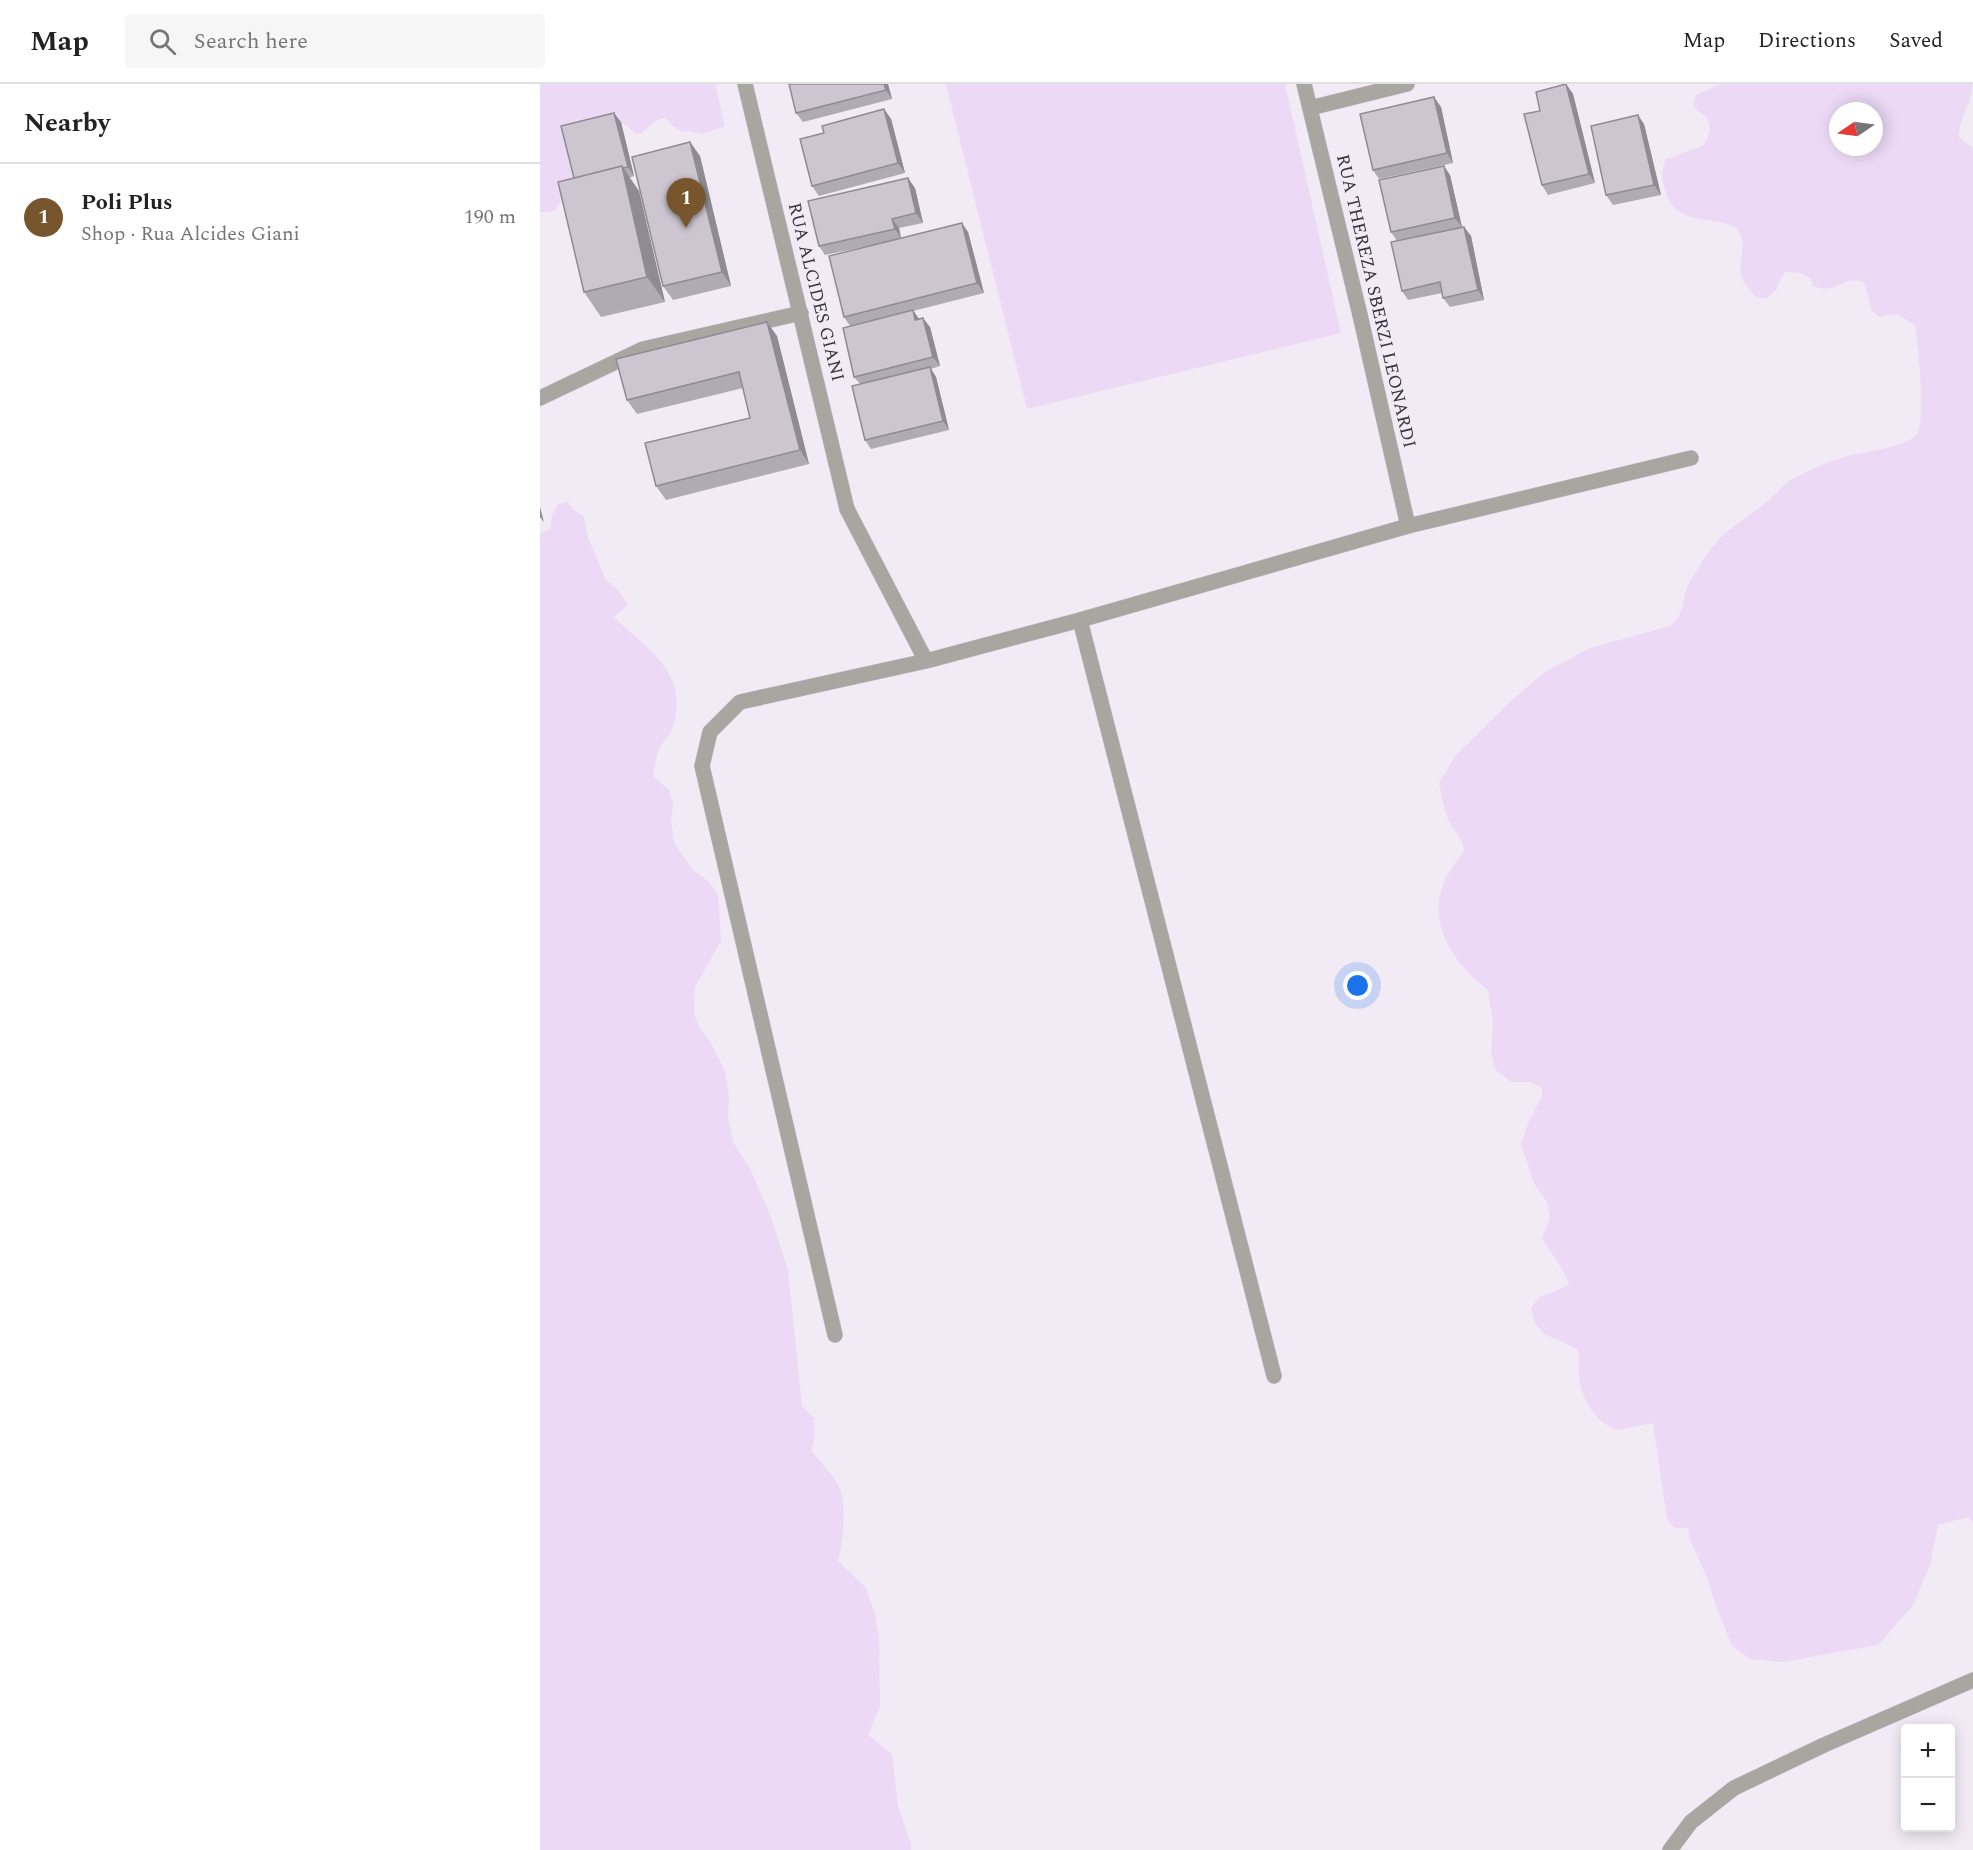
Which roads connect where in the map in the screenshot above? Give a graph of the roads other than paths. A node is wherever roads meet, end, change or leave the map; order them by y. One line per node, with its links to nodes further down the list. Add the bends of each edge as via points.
1 (745, 84): 5 (street, RUA ALCIDES GIANI)
2 (1304, 84): 4 (street, RUA THEREZA SBERZI LEONARDI)
3 (1407, 84): 4 (street)
4 (1310, 108): 8 (street, RUA THEREZA SBERZI LEONARDI)
5 (801, 313): 6 (street, via 644,349); 10 (street, RUA ALCIDES GIANI, via 847,509)
6 (540, 398)
7 (1692, 458): 8 (street)
8 (1408, 526): 9 (street)
9 (1080, 620): 10 (street); 12 (street)
10 (926, 661): 11 (street, via 740,702 710,732 702,766)
11 (835, 1335)
12 (1274, 1376)
13 (1973, 1680): 14 (street, via 1734,1788 1691,1822)
14 (1670, 1850)

